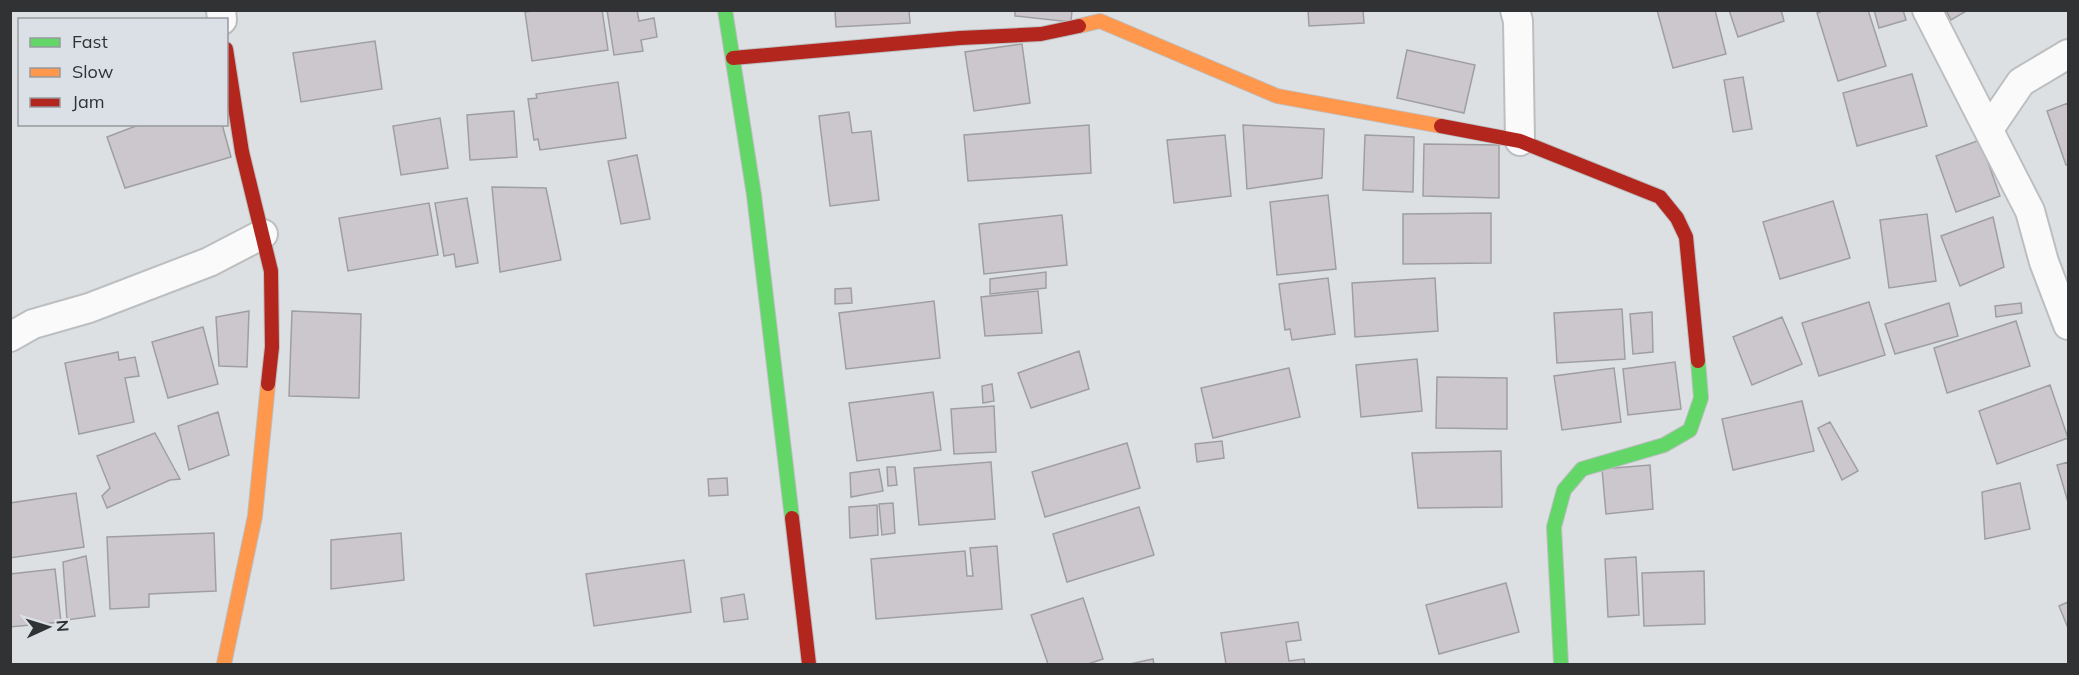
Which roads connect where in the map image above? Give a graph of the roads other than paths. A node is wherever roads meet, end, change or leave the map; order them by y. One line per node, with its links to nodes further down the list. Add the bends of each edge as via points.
1 (725, 10): 6 (street)
2 (1515, 10): 9 (street)
3 (1927, 10): 8 (street)
4 (1101, 16): 6 (street, via 1041,34 937,39); 9 (street, via 1277,96)
5 (2068, 54): 8 (street, via 2021,82)
6 (733, 58): 14 (street, via 754,195)
7 (228, 62): 10 (street, via 242,152)
8 (1989, 129): 11 (street, via 2030,211)
9 (1520, 141): 15 (street, via 1660,197 1677,218 1686,237 1701,398 1690,430 1664,445 1582,469 1563,490 1554,527)
10 (263, 234): 12 (street, via 209,262 89,308); 13 (street, via 271,271 272,347 255,516)
11 (2068, 325)
12 (18, 327)
13 (224, 664)
14 (809, 664)
15 (1561, 664)

